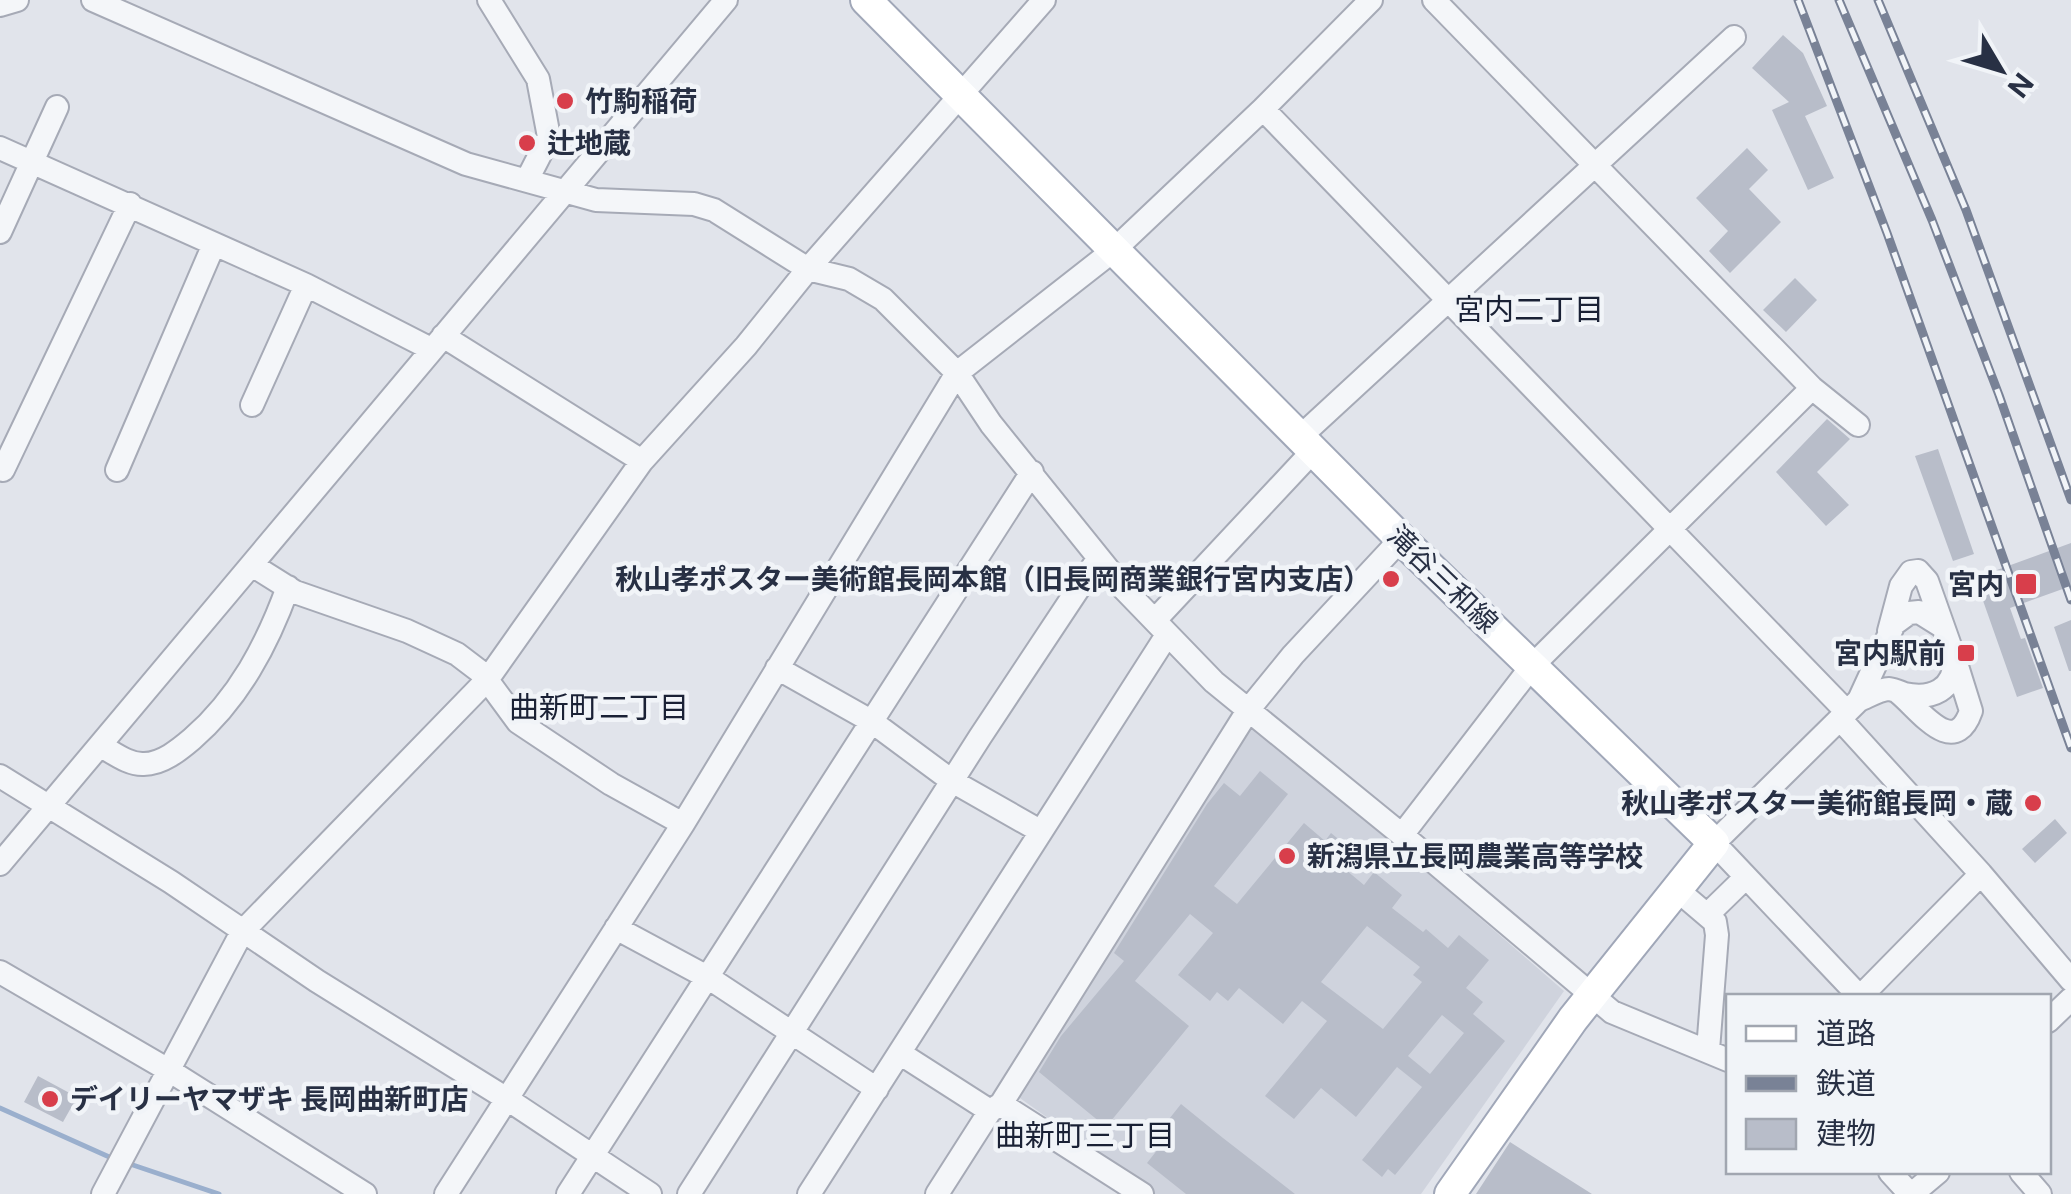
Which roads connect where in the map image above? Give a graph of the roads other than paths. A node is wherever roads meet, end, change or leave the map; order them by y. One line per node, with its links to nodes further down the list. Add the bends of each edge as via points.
1 (18, 0): 9 (street)
2 (93, 0): 17 (street, via 453,159)
3 (489, 0): 17 (street, via 538,79 549,136)
4 (726, 0): 18 (street)
5 (866, 0): 11 (main road, 滝谷三和線)
6 (1044, 0): 11 (street)
7 (1371, 0): 13 (street)
8 (1434, 0): 16 (street)
9 (0, 4)
10 (1734, 37): 16 (street)
11 (960, 96): 22 (main road, 滝谷三和線); 23 (street)
12 (57, 107): 15 (street)
13 (1263, 109): 22 (street); 25 (street)
14 (0, 148): 15 (street)
15 (32, 162): 19 (street); 20 (street)
16 (1594, 163): 25 (street); 28 (street)
17 (527, 180): 18 (street)
18 (568, 190): 23 (street, via 616,203 714,210); 26 (street)
19 (130, 204): 21 (street); 31 (street)
20 (0, 232)
21 (214, 244): 24 (street); 35 (street)
22 (1114, 250): 27 (street); 32 (main road, 滝谷三和線)
23 (808, 269): 27 (street, via 884,299); 33 (street)
24 (306, 285): 26 (street); 29 (street)
25 (1448, 300): 32 (street); 37 (street)
26 (437, 342): 33 (street); 40 (street)
27 (957, 374): 36 (street); 47 (street)
28 (1812, 388): 30 (street); 37 (street)
29 (252, 405)
30 (1858, 425)
31 (9, 430): 34 (street)
32 (1308, 443): 38 (main road, 滝谷三和線); 42 (street)
33 (642, 461): 48 (street)
34 (3, 470)
35 (117, 470)
36 (1032, 472): 39 (street); 52 (street)
37 (1670, 528): 46 (street); 51 (street)
38 (1400, 539): 46 (main road, 滝谷三和線); 50 (street)
39 (1098, 559): 42 (street); 55 (street)
40 (252, 565): 41 (street); 53 (street)
41 (288, 587): 48 (street, via 442,645); 53 (street, via 245,680 220,714 181,748 142,765)
42 (1161, 627): 50 (street); 58 (street)
43 (1943, 627): 44 (street, via 1928,614 1909,613); 44 (street, via 1918,571 1901,586); 45 (street)
44 (1889, 633): 51 (street)
45 (1955, 660): 49 (street, via 1943,690); 49 (street, via 1971,711 1962,728 1939,730)
46 (1532, 666): 59 (street); 60 (main road, 滝谷三和線)
47 (777, 668): 52 (street); 57 (street)
48 (487, 680): 57 (street, via 518,722); 67 (street)
49 (1900, 693): 51 (street, via 1886,689)
50 (1249, 709): 59 (street); 82 (street)
51 (1848, 710): 60 (street); 62 (street)
52 (871, 722): 55 (street); 69 (street)
53 (101, 746): 56 (street)
54 (0, 776): 56 (street)
55 (952, 781): 58 (street); 76 (street)
56 (50, 807): 61 (street); 67 (street)
57 (683, 824): 66 (street)
58 (1040, 832): 77 (street)
59 (1402, 835): 73 (street)
60 (1714, 843): 63 (street); 64 (main road)
61 (0, 864)
62 (1981, 874): 70 (street); 72 (street)
63 (1746, 878): 65 (street); 71 (street)
64 (1675, 888): 65 (street); 73 (main road)
65 (1708, 915): 78 (street, via 1717,935)
66 (616, 928): 69 (street); 81 (street)
67 (242, 932): 79 (street); 81 (street)
68 (0, 972): 79 (street)
69 (710, 978): 76 (street); 83 (street)
70 (2071, 980)
71 (1858, 994)
72 (1862, 994)
73 (1591, 996): 78 (street, via 1612,1012); 96 (main road)
74 (2071, 998): 75 (street)
75 (2051, 1019)
76 (793, 1034): 80 (street); 92 (street)
77 (901, 1054): 80 (street); 82 (street)
78 (1718, 1055)
79 (170, 1071): 87 (street); 88 (street)
80 (877, 1090): 93 (street)
81 (507, 1099): 83 (street); 89 (street)
82 (996, 1107): 94 (street); 95 (street)
83 (592, 1155): 90 (street); 91 (street)
84 (1892, 1174): 97 (street)
85 (1936, 1174): 97 (street)
86 (2023, 1174): 98 (street)
87 (103, 1194)
88 (366, 1194)
89 (446, 1194)
90 (568, 1194)
91 (650, 1194)
92 (689, 1194)
93 (809, 1194)
94 (937, 1194)
95 (1142, 1194)
96 (1450, 1194)
97 (1911, 1194)
98 (2040, 1194)

